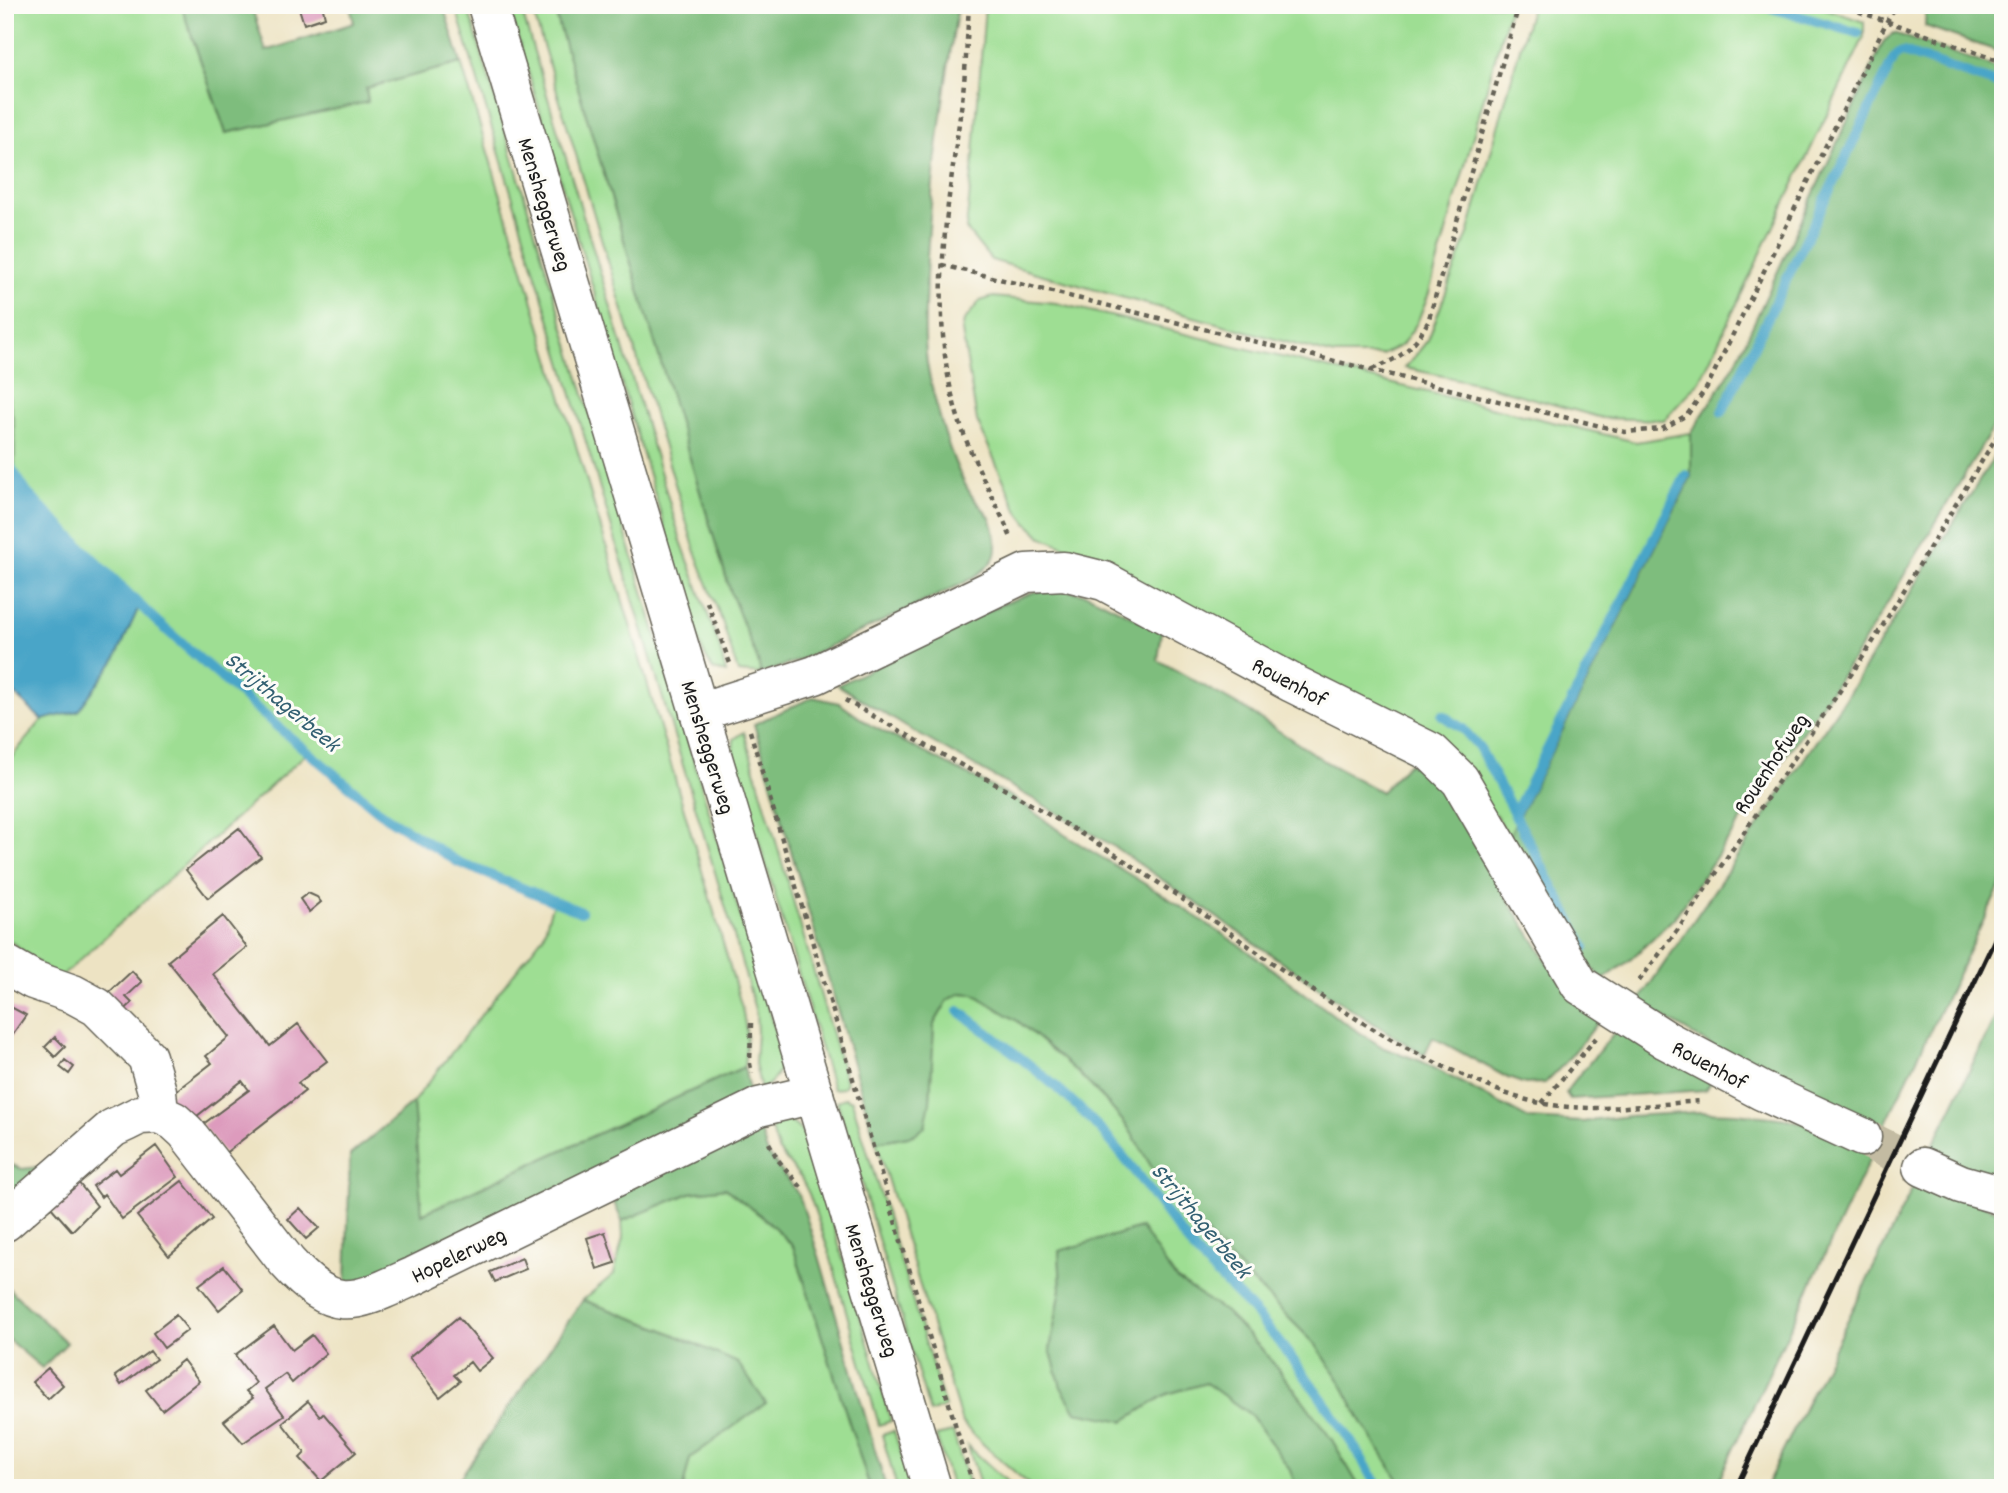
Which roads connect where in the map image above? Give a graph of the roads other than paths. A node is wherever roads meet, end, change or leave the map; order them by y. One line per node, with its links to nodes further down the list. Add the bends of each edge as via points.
1 (487, 5): 2 (main road, Mensheggerweg)
2 (699, 712): 4 (main road, Mensheggerweg); 6 (main road, Rouenhof, via 815,675 1026,573 1064,571 1104,581 1431,752 1460,780 1580,985 1666,1040)
3 (5, 964): 5 (main road, via 33,981 73,993 97,1007 147,1057 158,1091)
4 (814, 1094): 5 (main road, Hopelerweg, via 759,1107 414,1276 353,1301 337,1300 303,1280 186,1132); 10 (main road, Mensheggerweg)
5 (159, 1114): 9 (main road, via 140,1115 113,1128)
6 (1862, 1138)
7 (1923, 1167): 8 (main road)
8 (2003, 1196)
9 (5, 1222)
10 (932, 1488)

